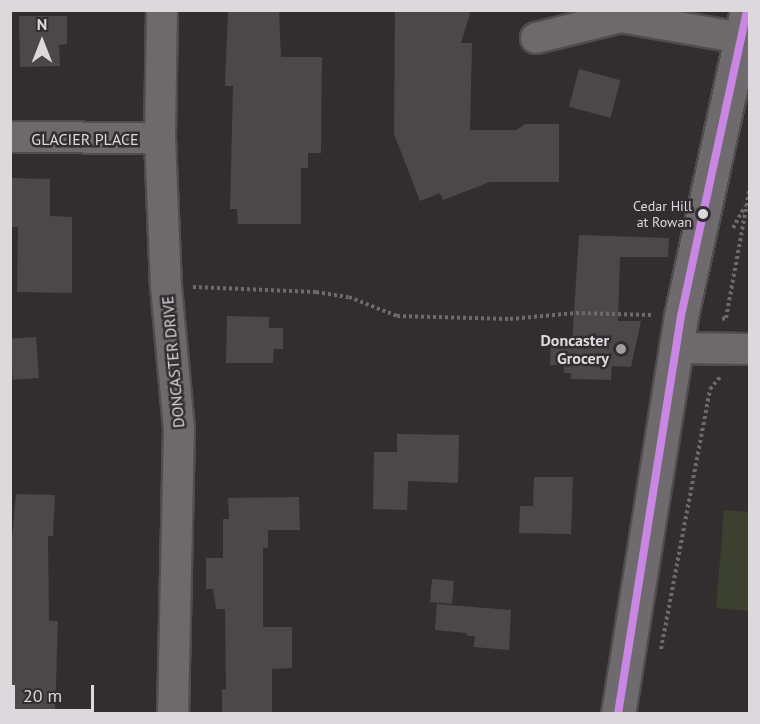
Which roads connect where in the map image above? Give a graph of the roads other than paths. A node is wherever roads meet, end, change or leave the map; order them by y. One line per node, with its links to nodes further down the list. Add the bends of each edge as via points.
1 (162, 10): 5 (street, DONCASTER DRIVE)
2 (744, 24): 3 (street, via 621,17); 6 (street)
3 (536, 38)
4 (10, 137): 5 (street, GLACIER PLACE)
5 (160, 138): 8 (street, DONCASTER DRIVE, via 166,286 179,428)
6 (675, 348): 7 (street); 9 (street)
7 (750, 349)
8 (173, 714)
9 (618, 714)

